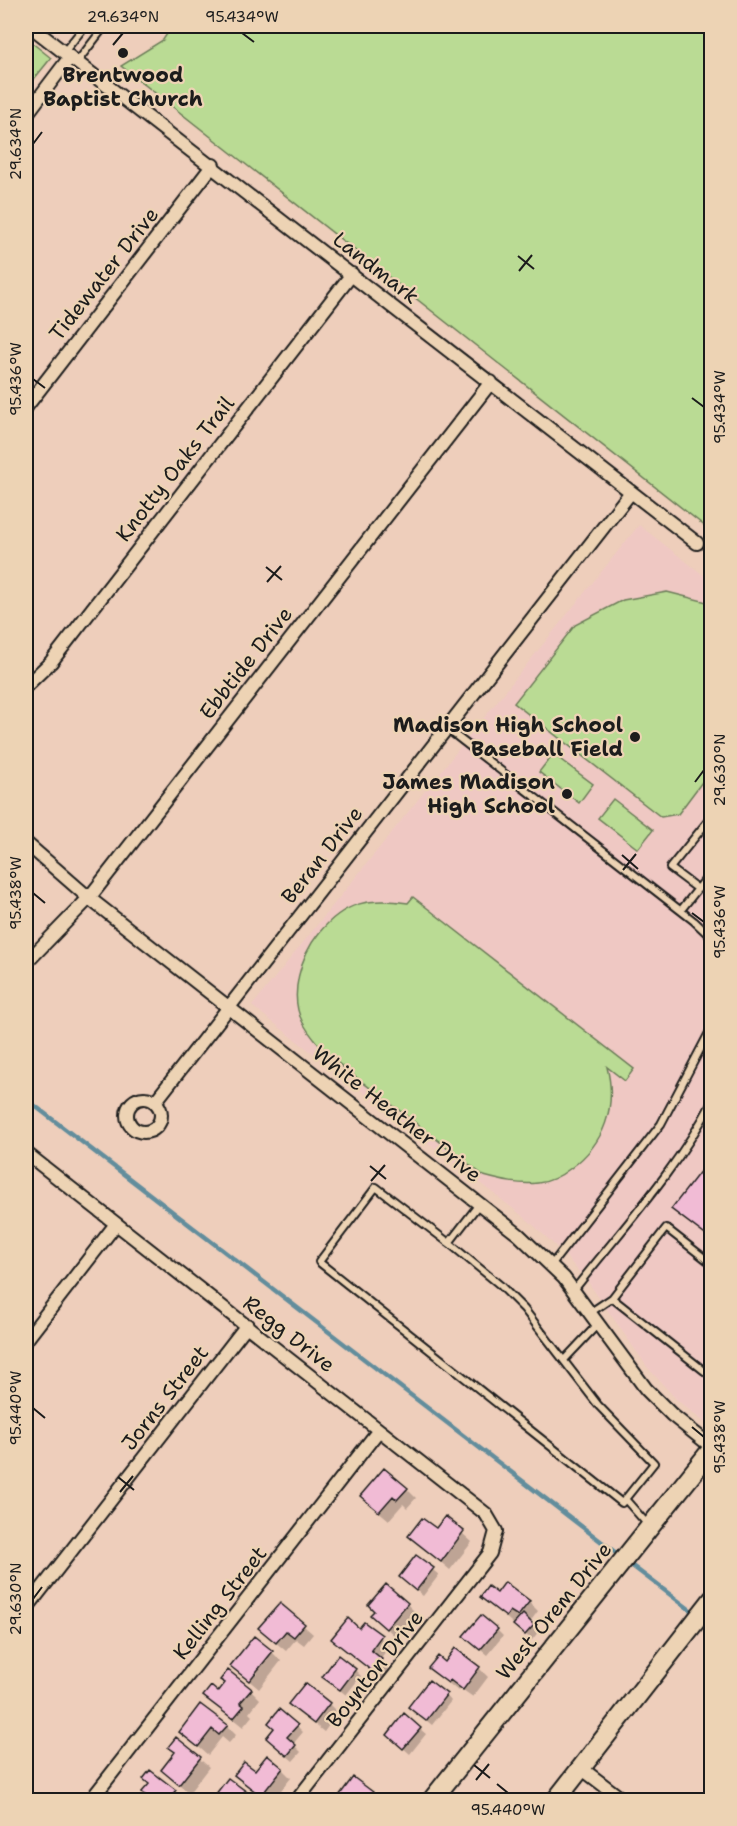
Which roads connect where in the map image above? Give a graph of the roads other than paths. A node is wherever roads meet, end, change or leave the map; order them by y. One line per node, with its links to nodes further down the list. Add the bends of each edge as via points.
1 (30, 26): 4 (street, Landmark)
2 (85, 26): 4 (lane)
3 (105, 26): 4 (lane)
4 (70, 57): 5 (street); 6 (street, Landmark)
5 (26, 115)
6 (213, 165): 7 (street, Landmark); 9 (street, Tidewater Drive)
7 (352, 274): 8 (street, Landmark); 12 (street, Knotty Oaks Trail, via 51,662)
8 (491, 382): 10 (street, Landmark); 18 (street, Ebbtide Drive)
9 (26, 407)
10 (631, 492): 11 (street, Landmark); 13 (street, Beran Drive)
11 (697, 543)
12 (26, 686)
13 (446, 728): 19 (lane); 22 (street, Beran Drive)
14 (711, 816): 17 (lane, via 670,868)
15 (26, 843): 18 (street, White Heather Drive)
16 (711, 871): 17 (lane)
17 (698, 889): 19 (lane)
18 (89, 897): 21 (street, Ebbtide Drive); 22 (street, White Heather Drive)
19 (681, 910): 20 (lane)
20 (711, 938)
21 (26, 963)
22 (230, 1006): 24 (street, Beran Drive); 27 (street, White Heather Drive)
23 (711, 1027): 30 (lane, via 661,1124)
24 (155, 1102)
25 (711, 1102): 32 (lane, via 674,1161)
26 (26, 1153): 28 (street, Regg Drive)
27 (479, 1203): 29 (lane); 30 (street, White Heather Drive)
28 (117, 1224): 36 (street, Regg Drive); 37 (street)
29 (449, 1243): 38 (lane, via 500,1285); 42 (lane, via 376,1186 319,1262 622,1503)
30 (552, 1264): 32 (street, White Heather Drive)
31 (711, 1264): 33 (lane, via 666,1228)
32 (574, 1290): 34 (street, White Heather Drive)
33 (612, 1298): 34 (lane); 39 (lane)
34 (591, 1312): 35 (street, White Heather Drive)
35 (598, 1324): 38 (lane); 41 (street, White Heather Drive, via 646,1389)
36 (247, 1325): 40 (street, Regg Drive); 46 (street, Jorns Street)
37 (26, 1340)
38 (564, 1359): 42 (lane, via 598,1406 654,1463)
39 (711, 1377)
40 (379, 1430): 44 (street, Regg Drive, via 486,1514 496,1531); 49 (street, Kelling Street)
41 (711, 1448): 43 (main road, West Orem Drive)
42 (625, 1499): 43 (lane)
43 (646, 1532): 51 (main road, West Orem Drive)
44 (484, 1561): 50 (street, Boynton Drive)
45 (711, 1600): 47 (main road)
46 (26, 1609)
47 (581, 1767): 48 (street); 52 (main road)
48 (610, 1796): 53 (street)
49 (92, 1800)
50 (297, 1800)
51 (432, 1800)
52 (556, 1800)
53 (623, 1800)

